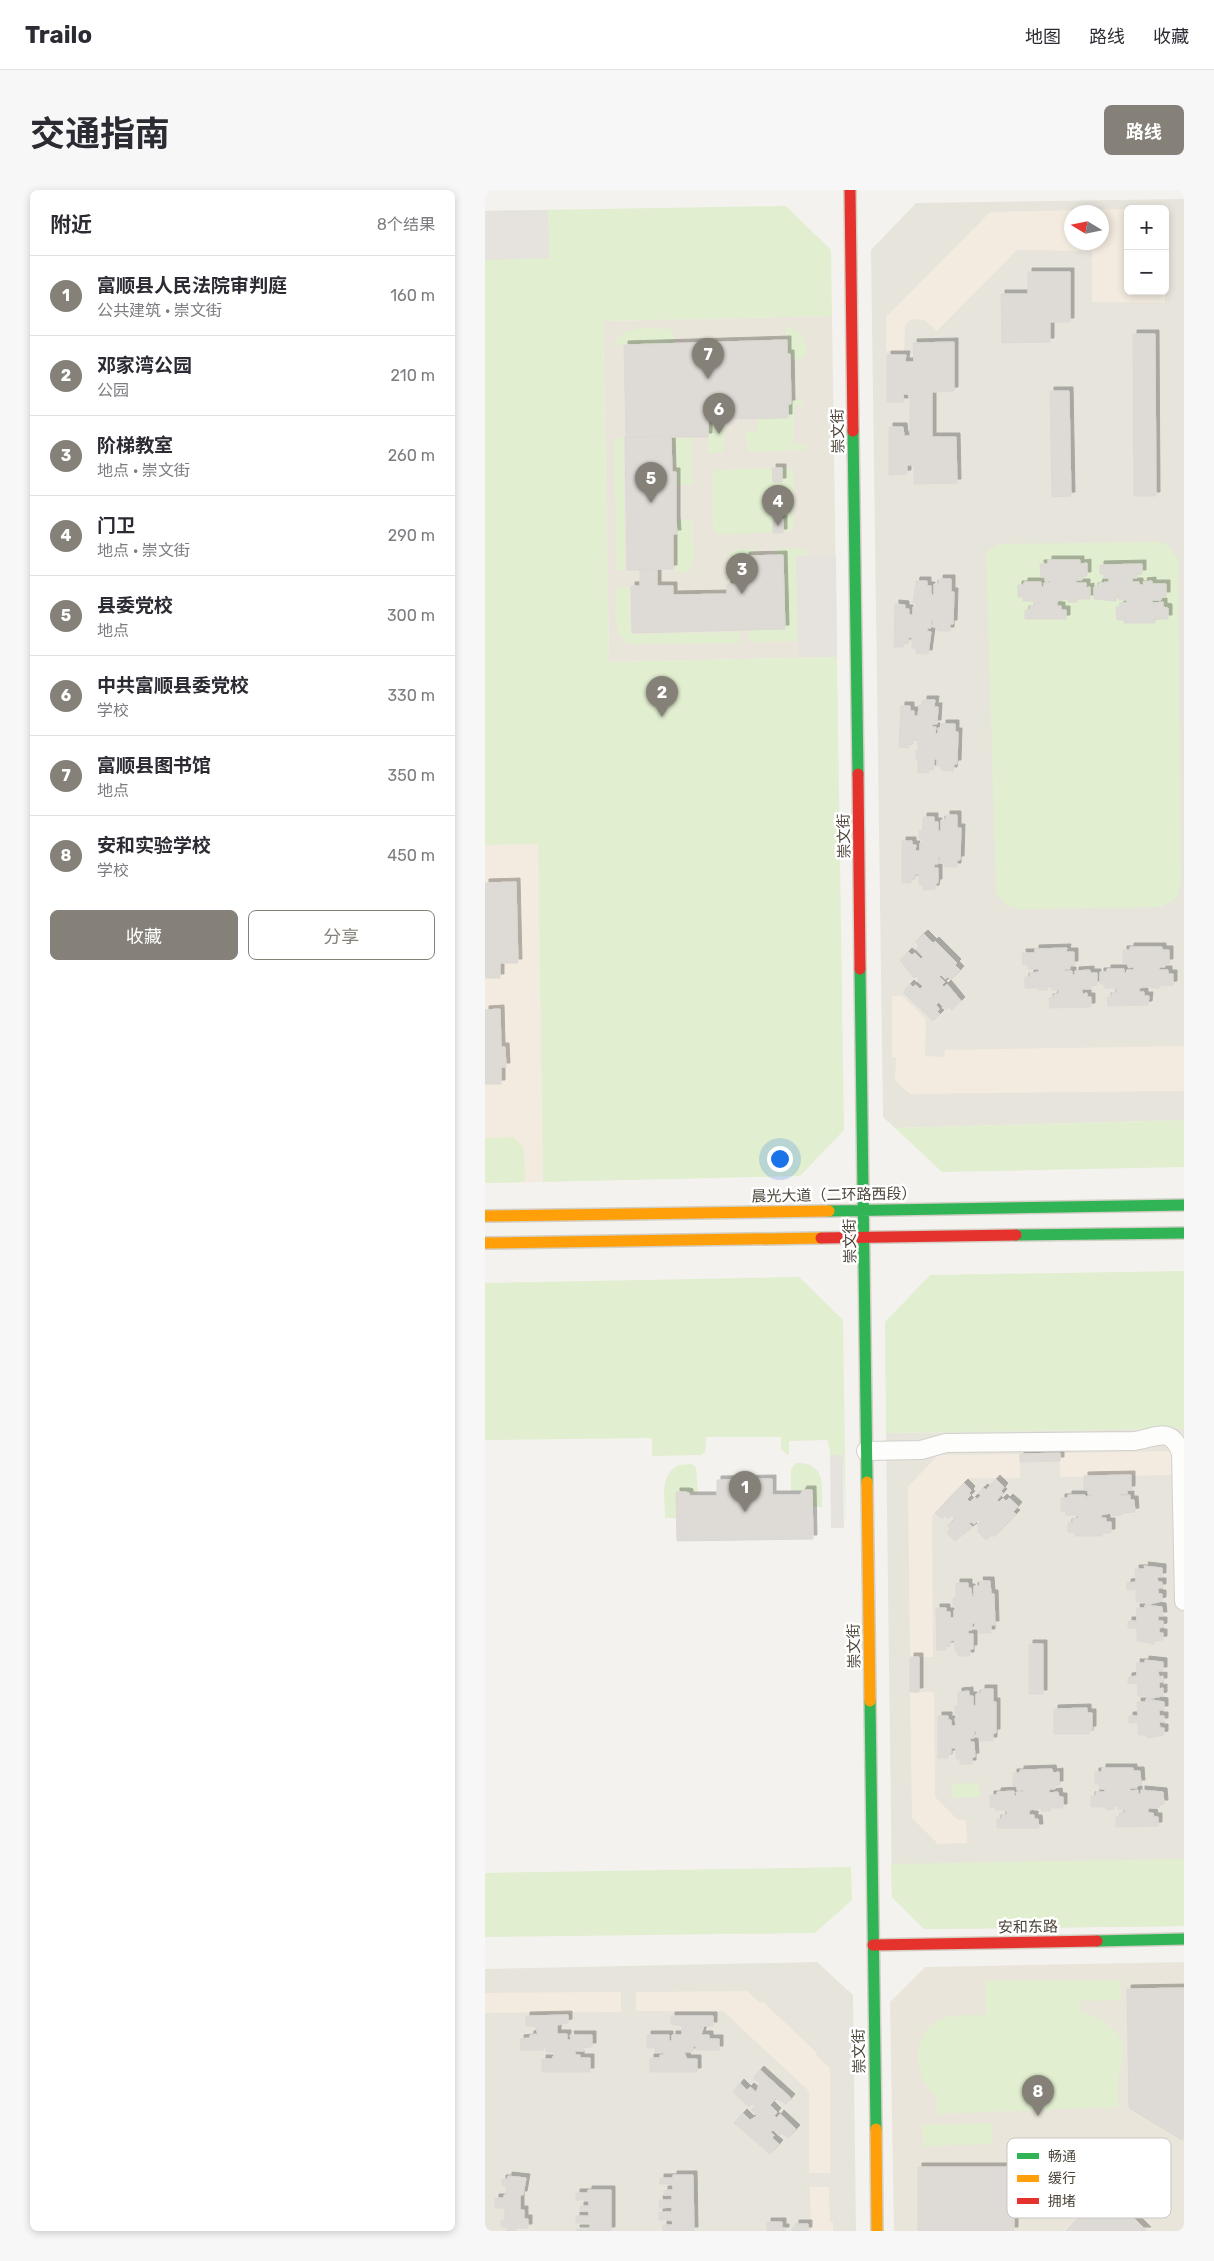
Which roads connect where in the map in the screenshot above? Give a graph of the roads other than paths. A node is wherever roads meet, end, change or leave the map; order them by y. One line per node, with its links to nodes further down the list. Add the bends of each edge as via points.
1 (850, 190): 3 (main road, 崇文街)
2 (1184, 1205): 3 (main road, 晨光大道（二环路西段）)
3 (864, 1210): 4 (main road, 晨光大道（二环路西段）); 6 (main road, 崇文街)
4 (485, 1216)
5 (1184, 1233): 6 (main road)
6 (865, 1237): 7 (main road); 8 (main road, 崇文街)
7 (485, 1243)
8 (866, 1451): 9 (street, via 921,1450 946,1443 1133,1441 1157,1435 1170,1437 1178,1444 1181,1453); 11 (main road, 崇文街)
9 (1184, 1601)
10 (1184, 1939): 11 (main road, 安和东路)
11 (873, 1944): 12 (main road, 崇文街)
12 (877, 2231)

